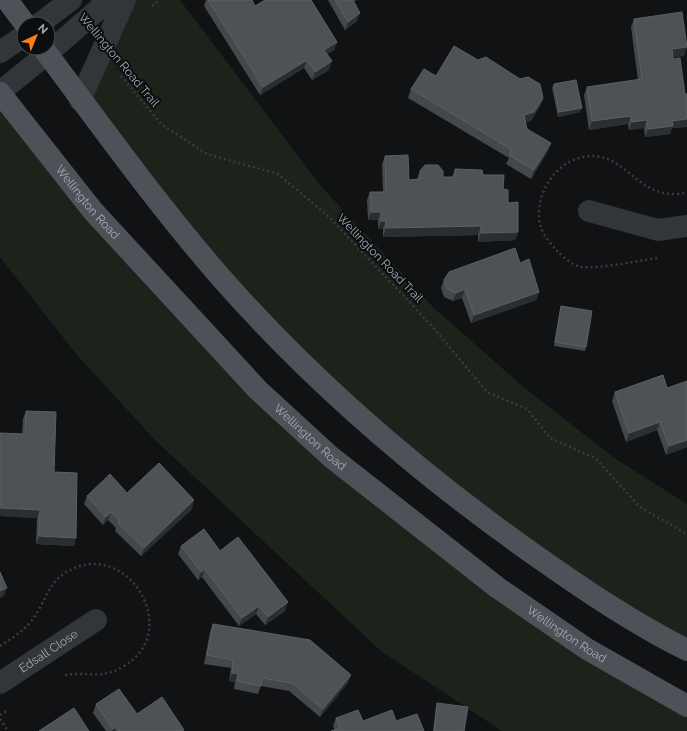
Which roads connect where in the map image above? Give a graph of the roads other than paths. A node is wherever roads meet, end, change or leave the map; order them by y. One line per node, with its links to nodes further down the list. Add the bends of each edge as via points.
1 (7, 0): 5 (main road)
2 (71, 0): 6 (street)
3 (109, 0): 8 (street)
4 (125, 0): 13 (street)
5 (19, 16)
6 (50, 16)
7 (16, 41): 9 (street)
8 (56, 42)
9 (0, 52)
10 (40, 56): 12 (street)
11 (49, 56): 13 (main road)
12 (0, 93): 19 (main road, Wellington Road, via 93,211 170,296 258,390 331,457 498,588 587,649)
13 (80, 100): 17 (main road, via 224,280 309,371 482,518 582,588)
14 (589, 211): 15 (street, via 658,230)
15 (687, 226)
16 (96, 620): 18 (street, Edsall Close)
17 (687, 650)
18 (0, 684)
19 (687, 706)

